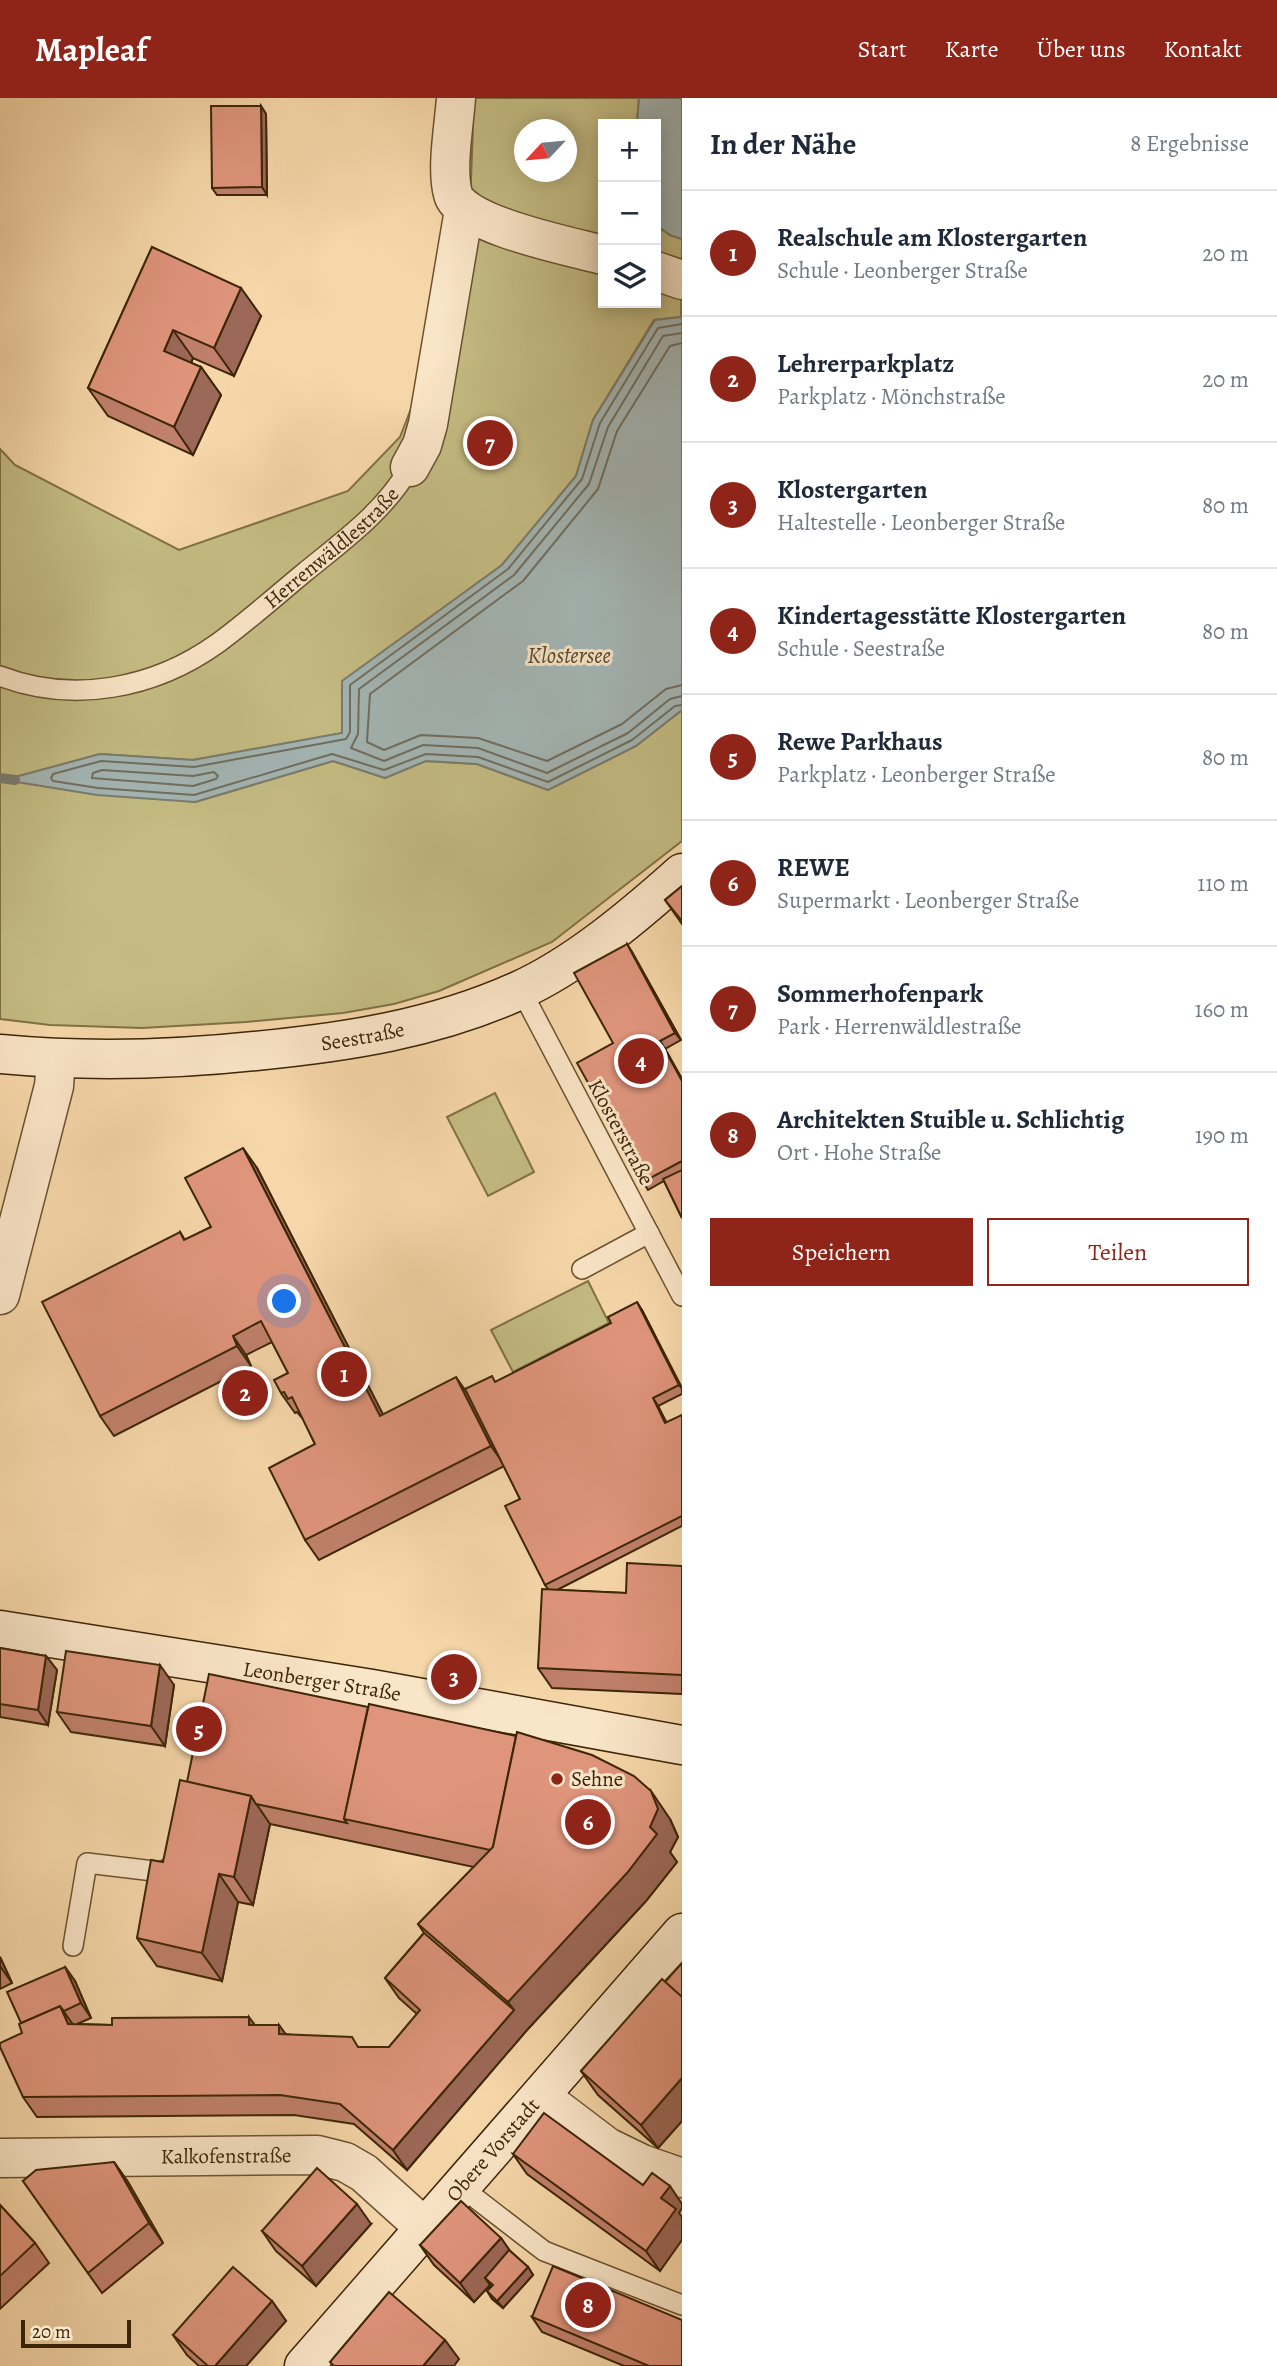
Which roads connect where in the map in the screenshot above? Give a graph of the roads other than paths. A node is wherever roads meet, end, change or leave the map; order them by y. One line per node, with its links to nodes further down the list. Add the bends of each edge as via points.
1 (456, 98): 2 (street, via 450,176 453,198)
2 (464, 210): 3 (street, via 488,223); 6 (street, Herrenwäldlestraße, via 428,424)
3 (598, 254)
4 (661, 273): 5 (street)
5 (682, 279)
6 (410, 467): 7 (lane, Herrenwäldlestraße, via 383,505 341,542 217,644 164,673 99,690 26,686)
7 (0, 676)
8 (682, 873): 9 (street, Seestraße, via 594,943)
9 (520, 990): 11 (street, Seestraße, via 440,1021 359,1038 209,1056); 12 (lane, Klosterstraße)
10 (0, 1054): 11 (street, Seestraße)
11 (57, 1059): 14 (street)
12 (649, 1233): 13 (lane); 15 (lane, Klosterstraße)
13 (582, 1269)
14 (0, 1295)
15 (682, 1296)
16 (0, 1630): 17 (street, Leonberger Straße, via 213,1670)
17 (682, 1745)
18 (178, 1850): 20 (lane, via 176,1861 162,1872 87,1863)
19 (682, 1933): 21 (street, Obere Vorstadt)
20 (73, 1946)
21 (541, 2097): 23 (street, via 607,2147); 24 (street, Obere Vorstadt)
22 (2, 2160): 25 (street, Kalkofenstraße, via 317,2155 365,2172)
23 (682, 2178)
24 (461, 2187): 25 (street, Obere Vorstadt); 26 (lane, via 544,2251)
25 (425, 2228): 27 (street, Obere Vorstadt)
26 (682, 2305)
27 (304, 2366)

